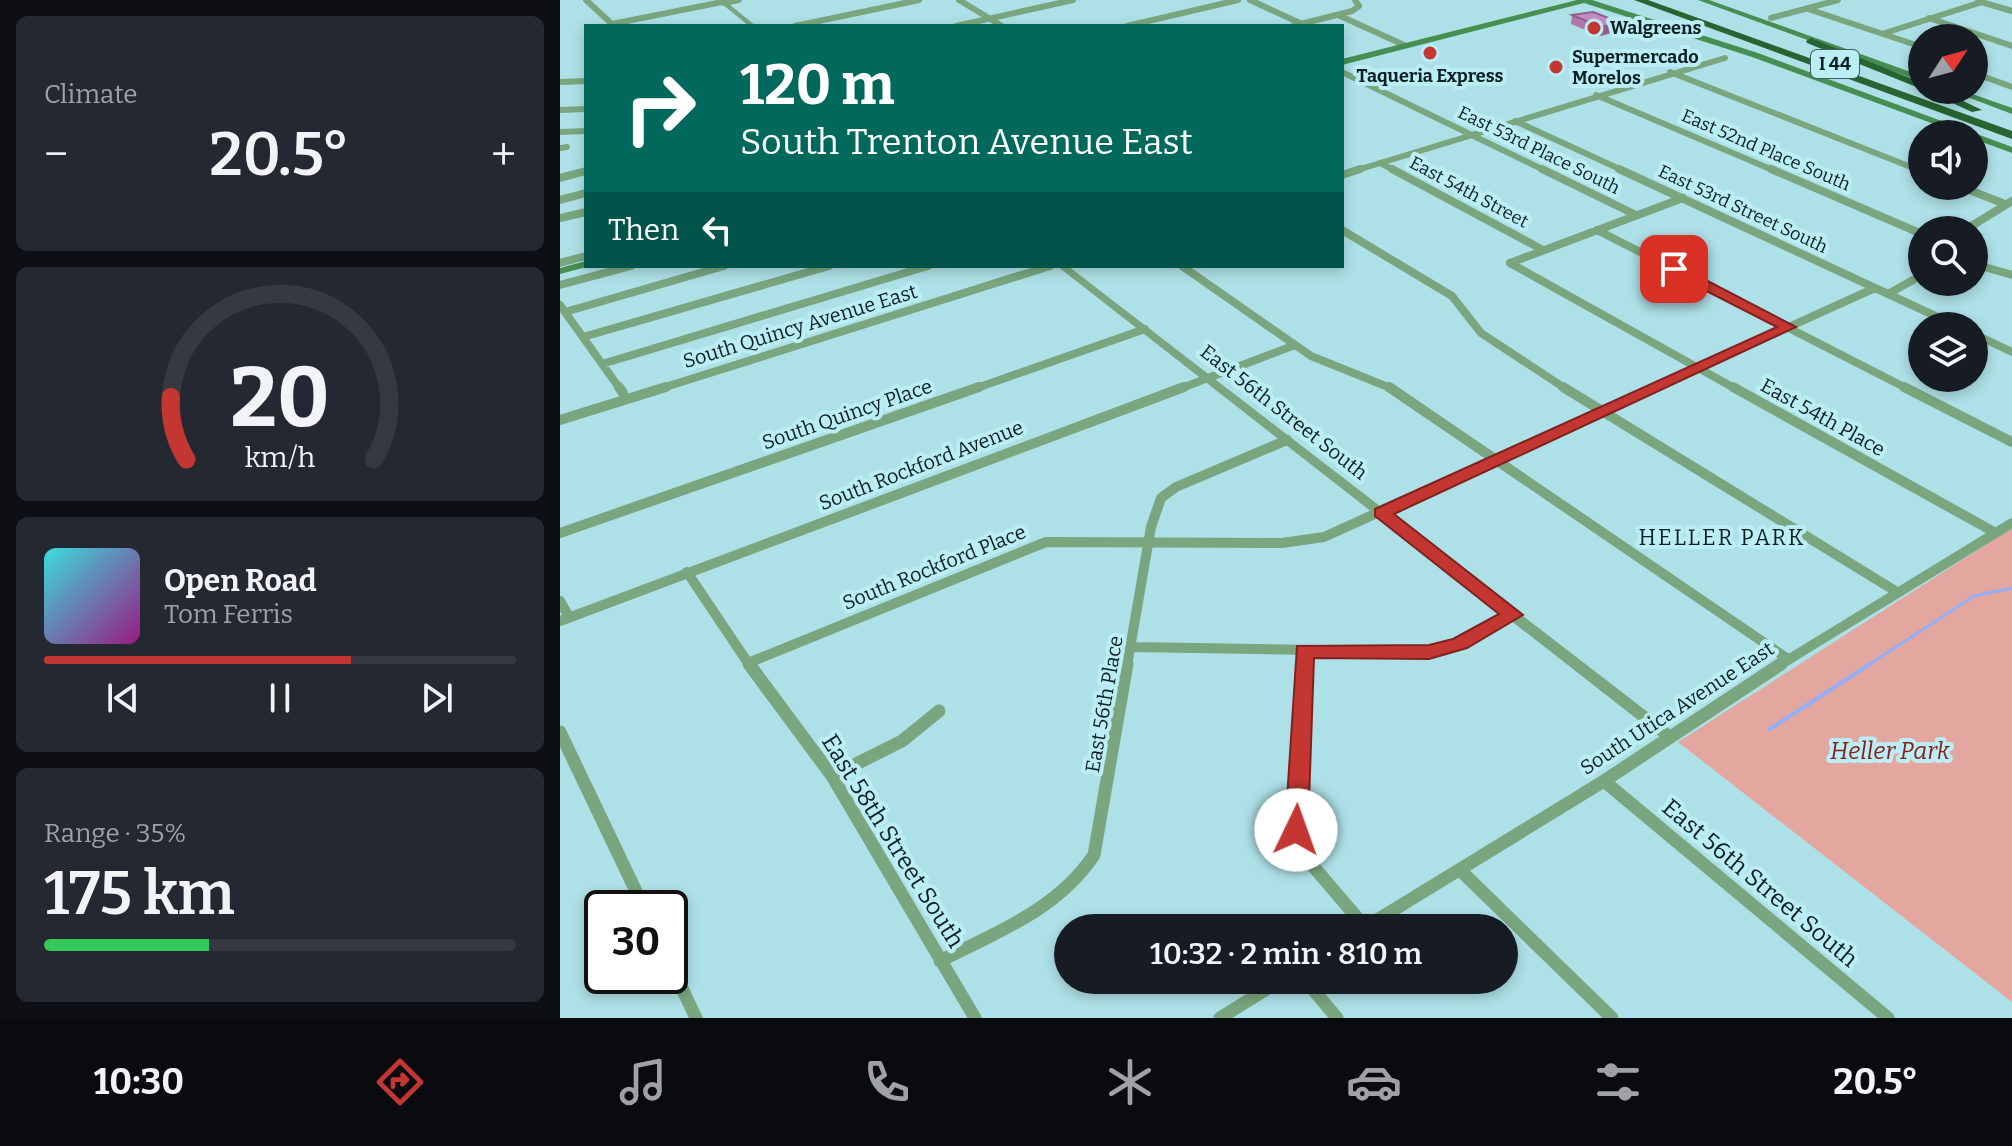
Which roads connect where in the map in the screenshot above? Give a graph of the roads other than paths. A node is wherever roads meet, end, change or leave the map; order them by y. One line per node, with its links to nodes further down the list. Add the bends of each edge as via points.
1 (589, 0): 25 (street)
2 (739, 0): 16 (street)
3 (919, 0): 28 (street)
4 (959, 0): 23 (street)
5 (1073, 0): 23 (street)
6 (1238, 0): 31 (street)
7 (1250, 0): 32 (street)
8 (1355, 0): 19 (street, via 1356,9)
9 (1556, 0): 24 (main road)
10 (1584, 0): 20 (main road); 24 (main road)
11 (1609, 0): 20 (main road, via 1607,5)
12 (1702, 0): 34 (main road)
13 (1838, 0): 17 (street)
14 (1648, 1): 56 (highway, I 44); 59 (highway, I 44)
15 (1979, 1): 18 (street); 22 (street)
16 (722, 2): 26 (street); 27 (street)
17 (1808, 9): 21 (street); 33 (street)
18 (2012, 11)
19 (1338, 15): 32 (street); 36 (street)
20 (1632, 17): 40 (main road)
21 (1771, 18)
22 (1929, 18): 33 (street); 37 (street)
23 (990, 19): 29 (street); 30 (street)
24 (1492, 22): 36 (main road)
25 (612, 24)
26 (618, 24)
27 (750, 24)
28 (805, 24)
29 (966, 24)
30 (999, 24)
31 (1136, 24)
32 (1302, 24)
33 (1883, 34): 35 (street)
34 (1811, 41): 43 (main road); 46 (highway)
35 (1908, 42)
36 (1404, 45): 39 (main road)
37 (2012, 46)
38 (1725, 58): 41 (street)
39 (1344, 61)
40 (1785, 66): 55 (main road); 56 (highway)
41 (1670, 72): 49 (street); 67 (street)
42 (1344, 73): 62 (street, East 53rd Place South)
43 (1908, 74)
44 (1988, 78): 48 (street)
45 (584, 81): 47 (street)
46 (1908, 81)
47 (560, 82)
48 (2012, 87)
49 (1596, 95): 57 (street); 80 (street, East 52nd Place South)
50 (1988, 102): 54 (main road)
51 (1962, 104): 59 (highway)
52 (584, 109): 53 (street)
53 (560, 110)
54 (2012, 110)
55 (1931, 120)
56 (1971, 120)
57 (1515, 121): 62 (street); 73 (street, East 53rd Street South)
58 (1988, 126): 63 (highway, I 44)
59 (2012, 126)
60 (584, 131): 61 (street)
61 (560, 132)
62 (1472, 134): 66 (street); 77 (street, East 53rd Place South)
63 (2012, 135)
64 (1988, 141): 65 (main road)
65 (2012, 150)
66 (1380, 163): 69 (street); 83 (street, East 54th Street)
67 (1908, 166)
68 (584, 172): 70 (street)
69 (1344, 174)
70 (560, 178)
71 (584, 194): 74 (street)
72 (1988, 196): 75 (street)
73 (1683, 198): 77 (street); 99 (street, East 53rd Street South)
74 (560, 200)
75 (2009, 203): 78 (street)
76 (584, 212): 79 (street)
77 (1636, 215): 81 (street)
78 (1988, 216)
79 (560, 218)
80 (1908, 228)
81 (1597, 230): 83 (street); 103 (street)
82 (1344, 231): 113 (street, via 1444,290 1489,340)
83 (1543, 250): 110 (street, East 54th Place, via 1510,263)
84 (584, 257): 85 (street)
85 (560, 263)
86 (584, 265): 95 (main road)
87 (624, 268): 98 (street)
88 (716, 268): 101 (street)
89 (822, 268): 105 (street)
90 (921, 268): 109 (street)
91 (1044, 268): 114 (street, South Quincy Avenue East)
92 (1065, 268): 104 (street, East 56th Street South)
93 (1185, 268): 107 (street)
94 (1988, 268): 96 (street)
95 (560, 271)
96 (2012, 275)
97 (1908, 283): 100 (street)
98 (560, 285)
99 (1875, 288): 100 (street, East 53rd Street South); 103 (street, South Rockford Place)
100 (1888, 294): 102 (street, East 53rd Street South)
101 (562, 308): 105 (street)
102 (1927, 312)
103 (1789, 327): 110 (street, South Rockford Place); 116 (street)
104 (1145, 329): 111 (street, East 56th Street South); 121 (street, South Quincy Place)
105 (583, 337): 109 (street)
106 (1988, 341): 108 (street)
107 (1295, 345): 111 (street, South Rockford Avenue); 117 (street, via 1329,365 1392,388)
108 (2012, 352)
109 (602, 364): 112 (street)
110 (1699, 368): 113 (street, South Rockford Place); 120 (street, East 54th Place)
111 (1207, 378): 115 (street, East 56th Street South); 123 (street, South Rockford Avenue)
112 (623, 393)
113 (1604, 411): 117 (street, South Rockford Place); 124 (street)
114 (560, 420)
115 (1287, 440): 118 (street, East 56th Street South); 122 (street, via 1169,492 1158,505)
116 (2012, 442)
117 (1498, 460): 118 (street, South Rockford Place); 130 (street)
118 (1381, 513): 122 (street, South Rockford Place, via 1297,543); 126 (street, East 56th Street South)
119 (2012, 523): 120 (street, South Utica Avenue East)
120 (1994, 532): 124 (street, South Utica Avenue East)
121 (560, 533)
122 (1149, 541): 128 (street, East 56th Place); 131 (street, South Rockford Place, via 1063,540 1028,547)
123 (687, 572): 127 (street, South Rockford Avenue); 131 (street, East 58th Street South)
124 (1897, 592): 130 (street, South Utica Avenue East)
125 (560, 601): 127 (street)
126 (1513, 615): 129 (street, via 1460,644 1429,652); 134 (street, East 56th Street South)
127 (564, 619)
128 (1132, 647): 129 (street); 141 (street, East 56th Place, via 1098,841 1085,872 1054,900)
129 (1304, 651): 139 (street, via 1296,830 1307,859)
130 (1788, 659): 134 (street, South Utica Avenue East)
131 (748, 663): 135 (street, East 58th Street South)
132 (939, 711): 135 (street, via 896,747)
133 (560, 732): 138 (street)
134 (1670, 737): 136 (street, South Utica Avenue East)
135 (832, 776): 141 (street, East 58th Street South)
136 (1604, 781): 137 (street, South Utica Avenue East); 150 (street, East 56th Street South)
137 (1460, 870): 140 (street, South Utica Avenue East); 149 (street)
138 (635, 890)
139 (1352, 914)
140 (1387, 914)
141 (940, 961): 146 (street, East 58th Street South)
142 (685, 994): 145 (street)
143 (1259, 994): 147 (street)
144 (1317, 994): 148 (street)
145 (696, 1018)
146 (975, 1018)
147 (1220, 1018)
148 (1337, 1018)
149 (1612, 1018)
150 (1888, 1018)

